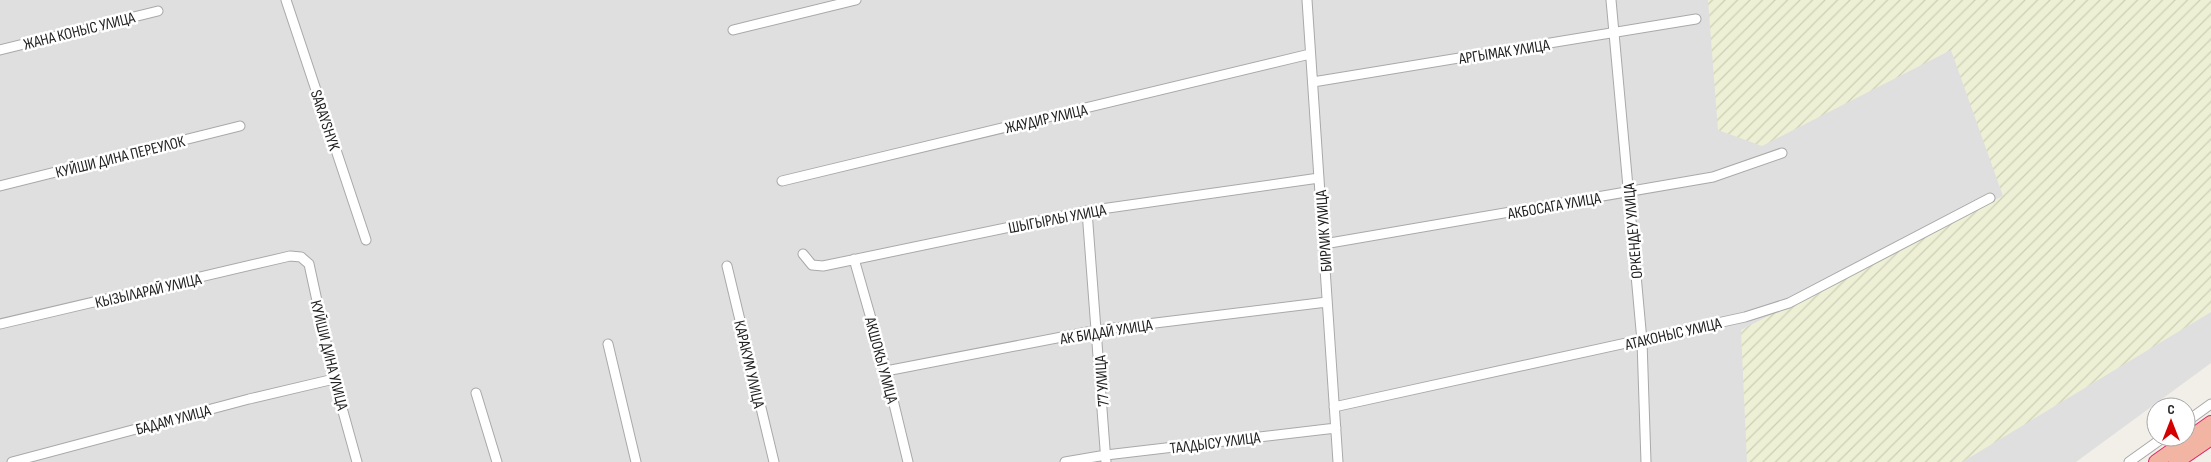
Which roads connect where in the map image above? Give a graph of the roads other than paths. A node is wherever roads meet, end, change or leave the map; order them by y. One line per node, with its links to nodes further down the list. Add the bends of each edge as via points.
1 (286, 0): 20 (street, SARAYSHYK)
2 (856, 0): 7 (street)
3 (1307, 0): 10 (street, БИРЛИК УЛИЦА)
4 (1611, 0): 8 (street, ОРКЕНДЕУ УЛИЦА)
5 (158, 11): 9 (street, ЖАНА КОНЫС УЛИЦА)
6 (1696, 19): 8 (street, АРГЫМАК УЛИЦА)
7 (733, 30)
8 (1615, 33): 11 (street, АРГЫМАК УЛИЦА); 17 (street, ОРКЕНДЕУ УЛИЦА)
9 (0, 50)
10 (1310, 54): 11 (street, БИРЛИК УЛИЦА); 15 (street, ЖАУДИР УЛИЦА)
11 (1313, 82): 14 (street, БИРЛИК УЛИЦА)
12 (240, 126): 16 (street, КУЙШИ ДИНА ПЕРЕУЛОК)
13 (1782, 153): 17 (street, АКБОСАГА УЛИЦА, via 1713,177)
14 (1319, 178): 19 (street, ШЫГЫРЛЫ УЛИЦА); 21 (street, БИРЛИК УЛИЦА)
15 (782, 181)
16 (0, 186)
17 (1629, 192): 21 (street, АКБОСАГА УЛИЦА); 29 (street, ОРКЕНДЕУ УЛИЦА)
18 (1990, 198): 29 (street, АТАКОНЫС УЛИЦА, via 1789,303 1745,317)
19 (1087, 211): 24 (street, ШЫГЫРЛЫ УЛИЦА); 28 (street, 77 УЛИЦА)
20 (366, 240)
21 (1324, 244): 26 (street, БИРЛИК УЛИЦА)
22 (803, 254): 24 (street, ШЫГЫРЛЫ УЛИЦА, via 807,261 817,266)
23 (295, 255): 27 (street, КЫЗЫЛАРАЙ УЛИЦА); 32 (street, КУЙШИ ДИНА УЛИЦА, via 309,264)
24 (854, 259): 31 (street, АКШОКЫ УЛИЦА)
25 (727, 266): 46 (street, КАРАКУМ УЛИЦА)
26 (1328, 302): 28 (street, АК БИДАЙ УЛИЦА); 35 (street, БИРЛИК УЛИЦА)
27 (0, 324)
28 (1098, 330): 31 (street, АК БИДАЙ УЛИЦА); 41 (street, 77 УЛИЦА)
29 (1642, 341): 35 (street, АТАКОНЫС УЛИЦА); 50 (street, ОРКЕНДЕУ УЛИЦА)
30 (608, 344): 45 (street)
31 (886, 371): 47 (street, АКШОКЫ УЛИЦА)
32 (334, 379): 42 (street, БАДАМ УЛИЦА); 43 (street, КУЙШИ ДИНА УЛИЦА)
33 (476, 393): 44 (street)
34 (2211, 404): 36 (street)
35 (1334, 407): 38 (street, БИРЛИК УЛИЦА)
36 (2196, 415)
37 (2211, 424): 52 (highway)
38 (1336, 428): 41 (street, ТАЛДЫСУ УЛИЦА); 49 (street, БИРЛИК УЛИЦА)
39 (2211, 438): 53 (highway)
40 (2150, 447): 51 (street)
41 (1106, 458): 48 (street, ТАЛДЫСУ УЛИЦА)
42 (12, 462)
43 (357, 462)
44 (497, 462)
45 (636, 462)
46 (774, 462)
47 (908, 462)
48 (1065, 462)
49 (1338, 462)
50 (1646, 462)
51 (2129, 462)
52 (2156, 462)
53 (2176, 462)

